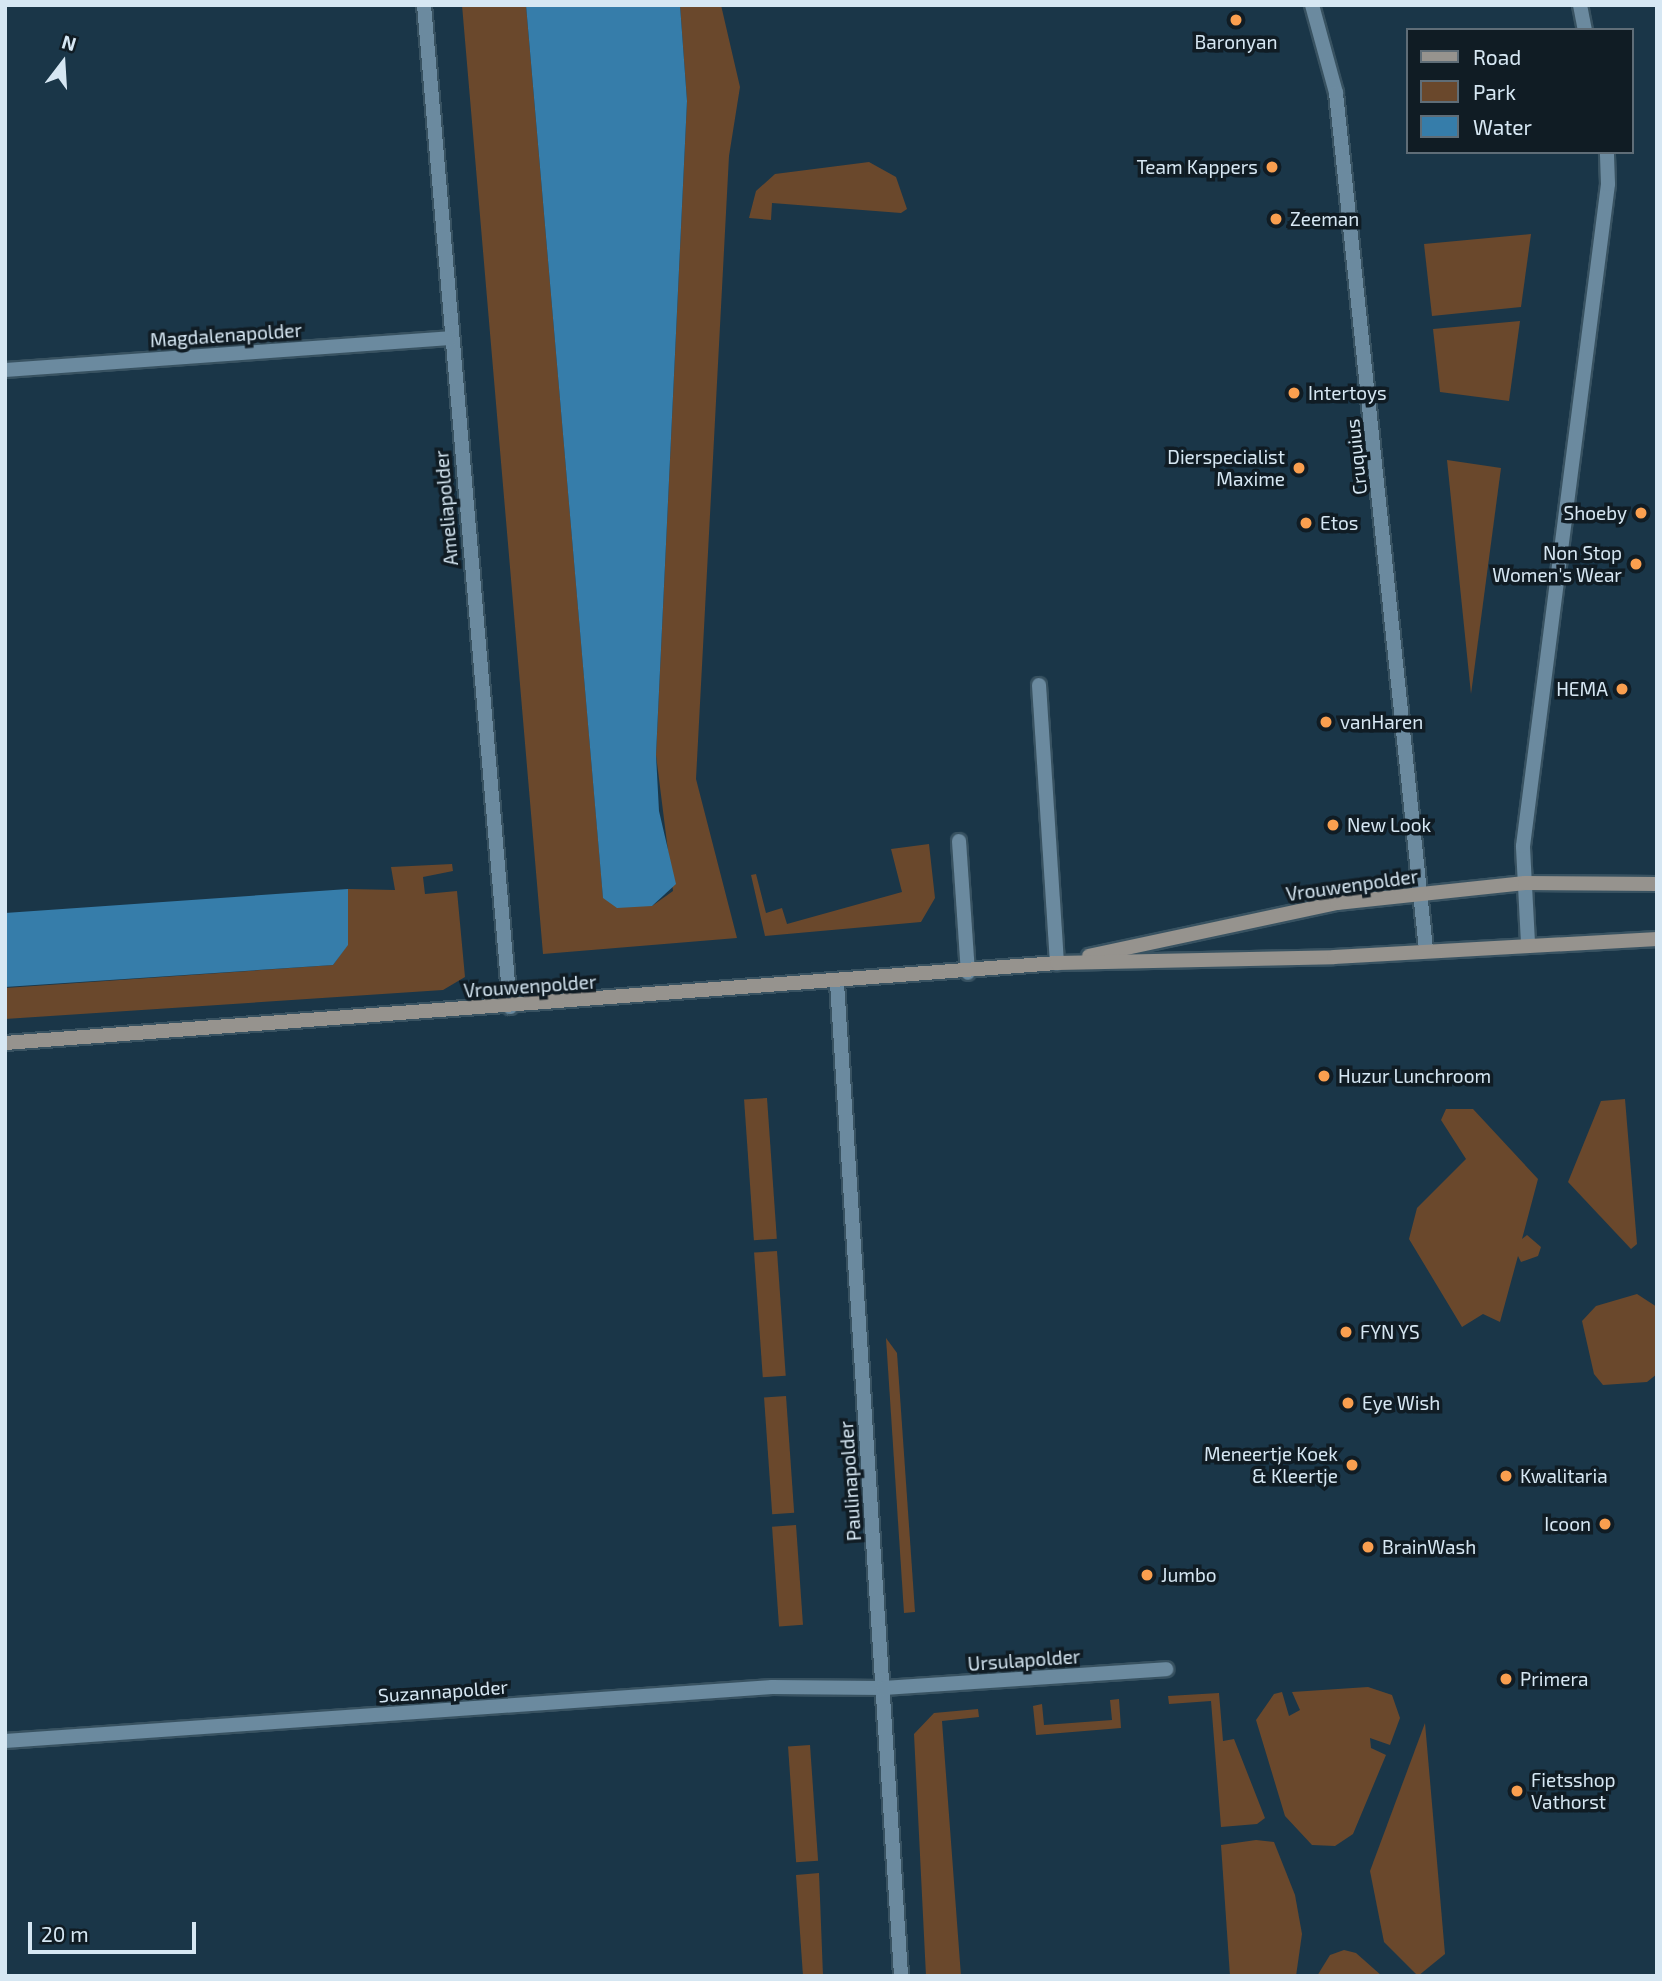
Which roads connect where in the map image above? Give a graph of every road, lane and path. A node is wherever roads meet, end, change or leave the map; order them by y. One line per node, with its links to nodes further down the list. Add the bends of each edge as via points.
1 (424, 5): 6 (street, Ameliapolder)
2 (1312, 5): 12 (street, Cruquius, via 1336,93)
3 (1580, 5): 4 (street)
4 (1585, 28)
5 (1607, 154): 10 (street, via 1608,184 1523,846)
6 (450, 338): 7 (street, Magdalenapolder); 19 (street, Ameliapolder)
7 (5, 370)
8 (1040, 685): 16 (street)
9 (959, 841): 17 (street)
10 (1525, 883): 11 (street, Vrouwenpolder); 12 (street, Vrouwenpolder); 14 (street)
11 (1657, 884)
12 (1422, 894): 15 (street, Cruquius); 16 (street, Vrouwenpolder, via 1329,905)
13 (1657, 939): 14 (street, Vrouwenpolder)
14 (1528, 943): 15 (street, Vrouwenpolder)
15 (1426, 949): 16 (street, Vrouwenpolder, via 1334,957)
16 (1057, 963): 17 (street, Vrouwenpolder)
17 (968, 973): 18 (street, Vrouwenpolder)
18 (837, 983): 19 (street, Vrouwenpolder); 22 (street, Paulinapolder)
19 (510, 1007): 20 (street, Vrouwenpolder)
20 (5, 1042)
21 (1166, 1669): 22 (street, Ursulapolder)
22 (883, 1688): 23 (street, Suzannapolder, via 772,1686); 24 (street, Paulinapolder)
23 (5, 1741)
24 (901, 1976)

